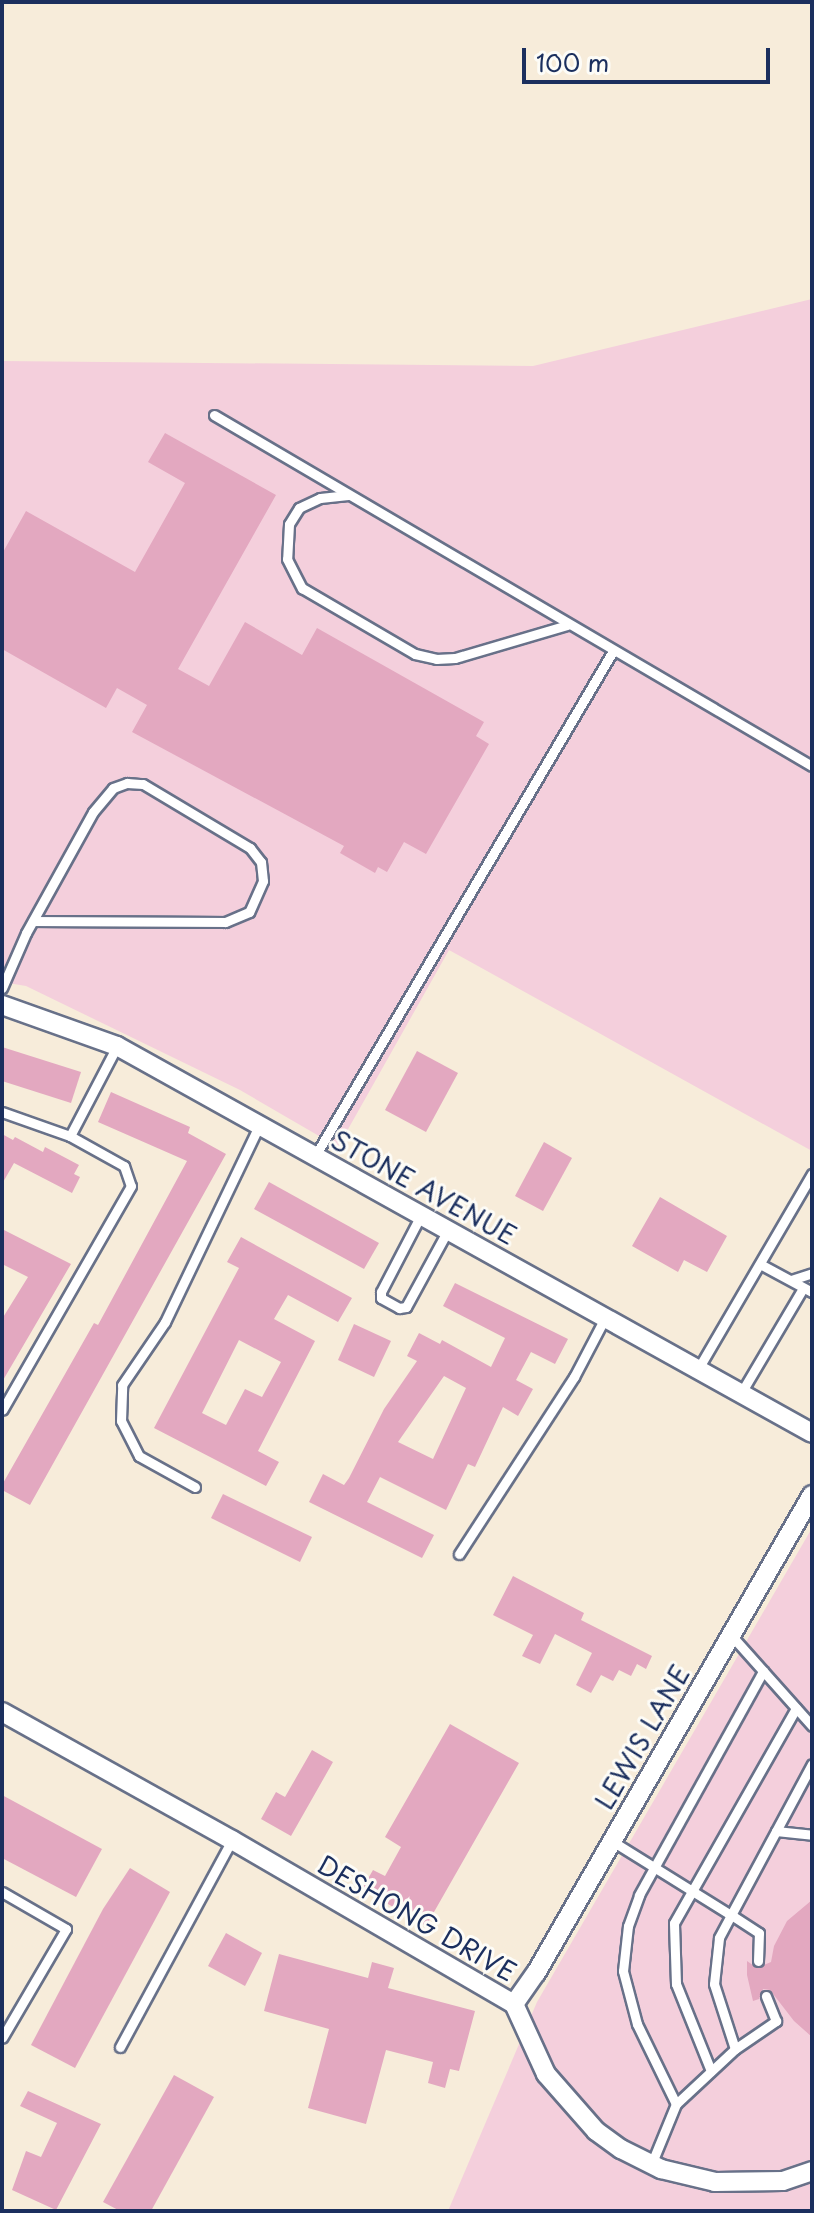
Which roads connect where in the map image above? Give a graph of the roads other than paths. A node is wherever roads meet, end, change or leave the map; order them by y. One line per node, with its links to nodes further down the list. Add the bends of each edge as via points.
1 (214, 415): 2 (lane)
2 (348, 495): 3 (lane); 3 (lane, via 320,498 299,508 289,524 287,559 302,588 415,654 436,659)
3 (567, 625): 4 (lane)
4 (613, 651): 5 (lane); 13 (lane)
5 (812, 766)
6 (33, 921): 6 (lane, via 93,812 113,788 127,783 143,784 250,848 261,862 263,881 249,912 225,922); 7 (lane)
7 (2, 988)
8 (2, 1005): 9 (street, STONE AVENUE)
9 (117, 1046): 11 (street, STONE AVENUE); 12 (lane)
10 (2, 1112): 12 (lane)
11 (259, 1126): 13 (street, STONE AVENUE); 26 (lane, via 165,1322 122,1385 121,1421 139,1456)
12 (70, 1136): 24 (lane, via 124,1166 131,1186)
13 (315, 1156): 15 (street, STONE AVENUE)
14 (812, 1174): 17 (lane)
15 (421, 1215): 16 (street, STONE AVENUE); 16 (lane, via 381,1292 381,1298 399,1308 406,1307)
16 (448, 1230): 21 (street, STONE AVENUE)
17 (760, 1264): 19 (lane); 22 (lane)
18 (812, 1273): 19 (lane)
19 (791, 1280): 20 (lane)
20 (808, 1290): 23 (lane)
21 (605, 1318): 22 (street, STONE AVENUE); 28 (lane, via 574,1377)
22 (698, 1369): 23 (street, STONE AVENUE)
23 (741, 1393): 25 (street, STONE AVENUE)
24 (2, 1410)
25 (812, 1433)
26 (195, 1487)
27 (812, 1495): 29 (street, LEWIS LANE)
28 (459, 1554)
29 (731, 1635): 30 (lane); 38 (street, LEWIS LANE)
30 (763, 1671): 31 (lane); 39 (lane)
31 (796, 1708): 33 (lane); 40 (lane)
32 (2, 1712): 37 (street, DESHONG DRIVE)
33 (812, 1726)
34 (812, 1764): 35 (lane)
35 (776, 1831): 36 (lane); 42 (lane)
36 (812, 1835)
37 (232, 1840): 45 (street, DESHONG DRIVE); 47 (lane)
38 (612, 1841): 39 (lane); 45 (street, LEWIS LANE)
39 (656, 1868): 40 (lane); 50 (lane, via 628,1926 623,1971 637,2024)
40 (691, 1890): 42 (lane); 49 (lane, via 674,1923 676,1984)
41 (2, 1892): 46 (lane, via 66,1929)
42 (731, 1915): 43 (lane, via 759,1933); 48 (lane, via 719,1938 714,1984)
43 (758, 1961)
44 (766, 1996): 48 (lane, via 776,2021)
45 (514, 2004): 51 (street, DESHONG DRIVE, via 546,2074 596,2131)
46 (2, 2038)
47 (120, 2047)
48 (735, 2049): 49 (lane)
49 (711, 2071): 50 (lane)
50 (676, 2104): 51 (lane)
51 (651, 2165): 52 (street, DESHONG DRIVE, via 685,2177 750,2184)
52 (812, 2171)

